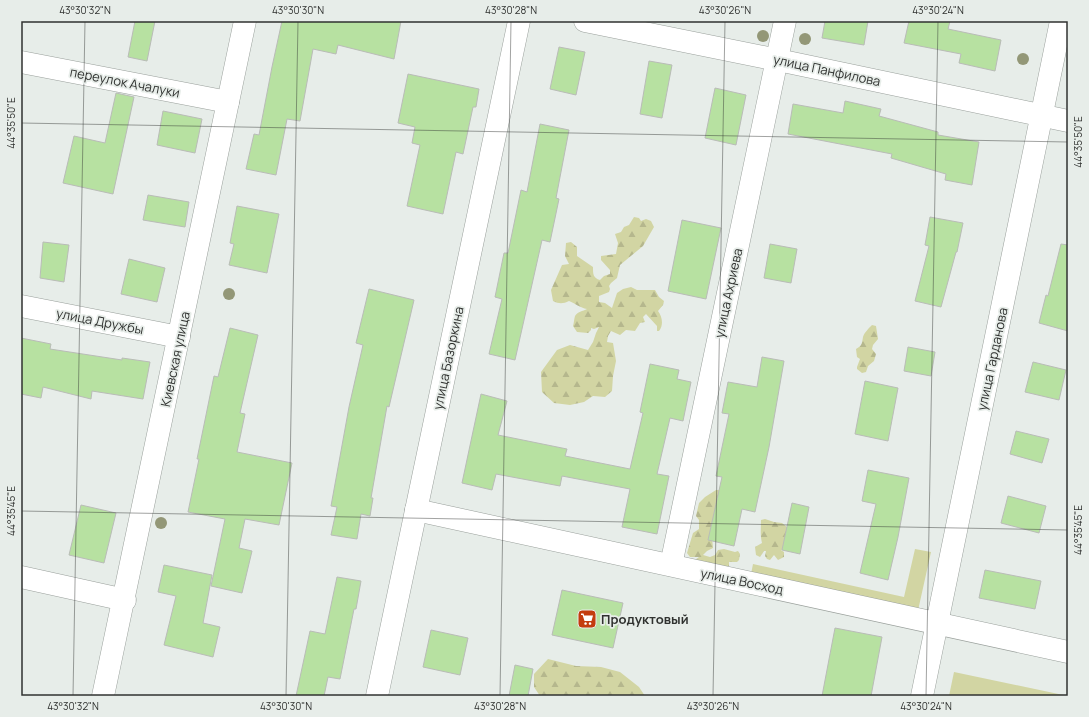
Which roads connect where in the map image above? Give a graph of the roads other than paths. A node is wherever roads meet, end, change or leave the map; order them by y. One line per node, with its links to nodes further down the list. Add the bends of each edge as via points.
1 (245, 21): 8 (street, Киевская улица)
2 (519, 21): 13 (street, улица Базоркина)
3 (585, 21): 6 (street, улица Панфилова)
4 (786, 21): 6 (street, улица Ахриева)
5 (1061, 21): 9 (street, улица Гарданова)
6 (778, 60): 9 (street, улица Панфилова); 14 (street, улица Ахриева)
7 (21, 62): 8 (street, переулок Ачалуки)
8 (228, 102): 12 (street, Киевская улица)
9 (1042, 116): 10 (street, улица Панфилова); 17 (street, улица Гарданова)
10 (1068, 121)
11 (21, 306): 12 (street, улица Дружбы)
12 (179, 337): 16 (street, Киевская улица)
13 (416, 510): 14 (street, улица Восход); 20 (street, улица Базоркина)
14 (671, 565): 17 (street, улица Восход)
15 (21, 577): 16 (street)
16 (125, 600): 19 (street, Киевская улица)
17 (938, 623): 18 (street, улица Восход); 21 (street, улица Гарданова)
18 (1068, 652)
19 (104, 696)
20 (377, 696)
21 (922, 696)

